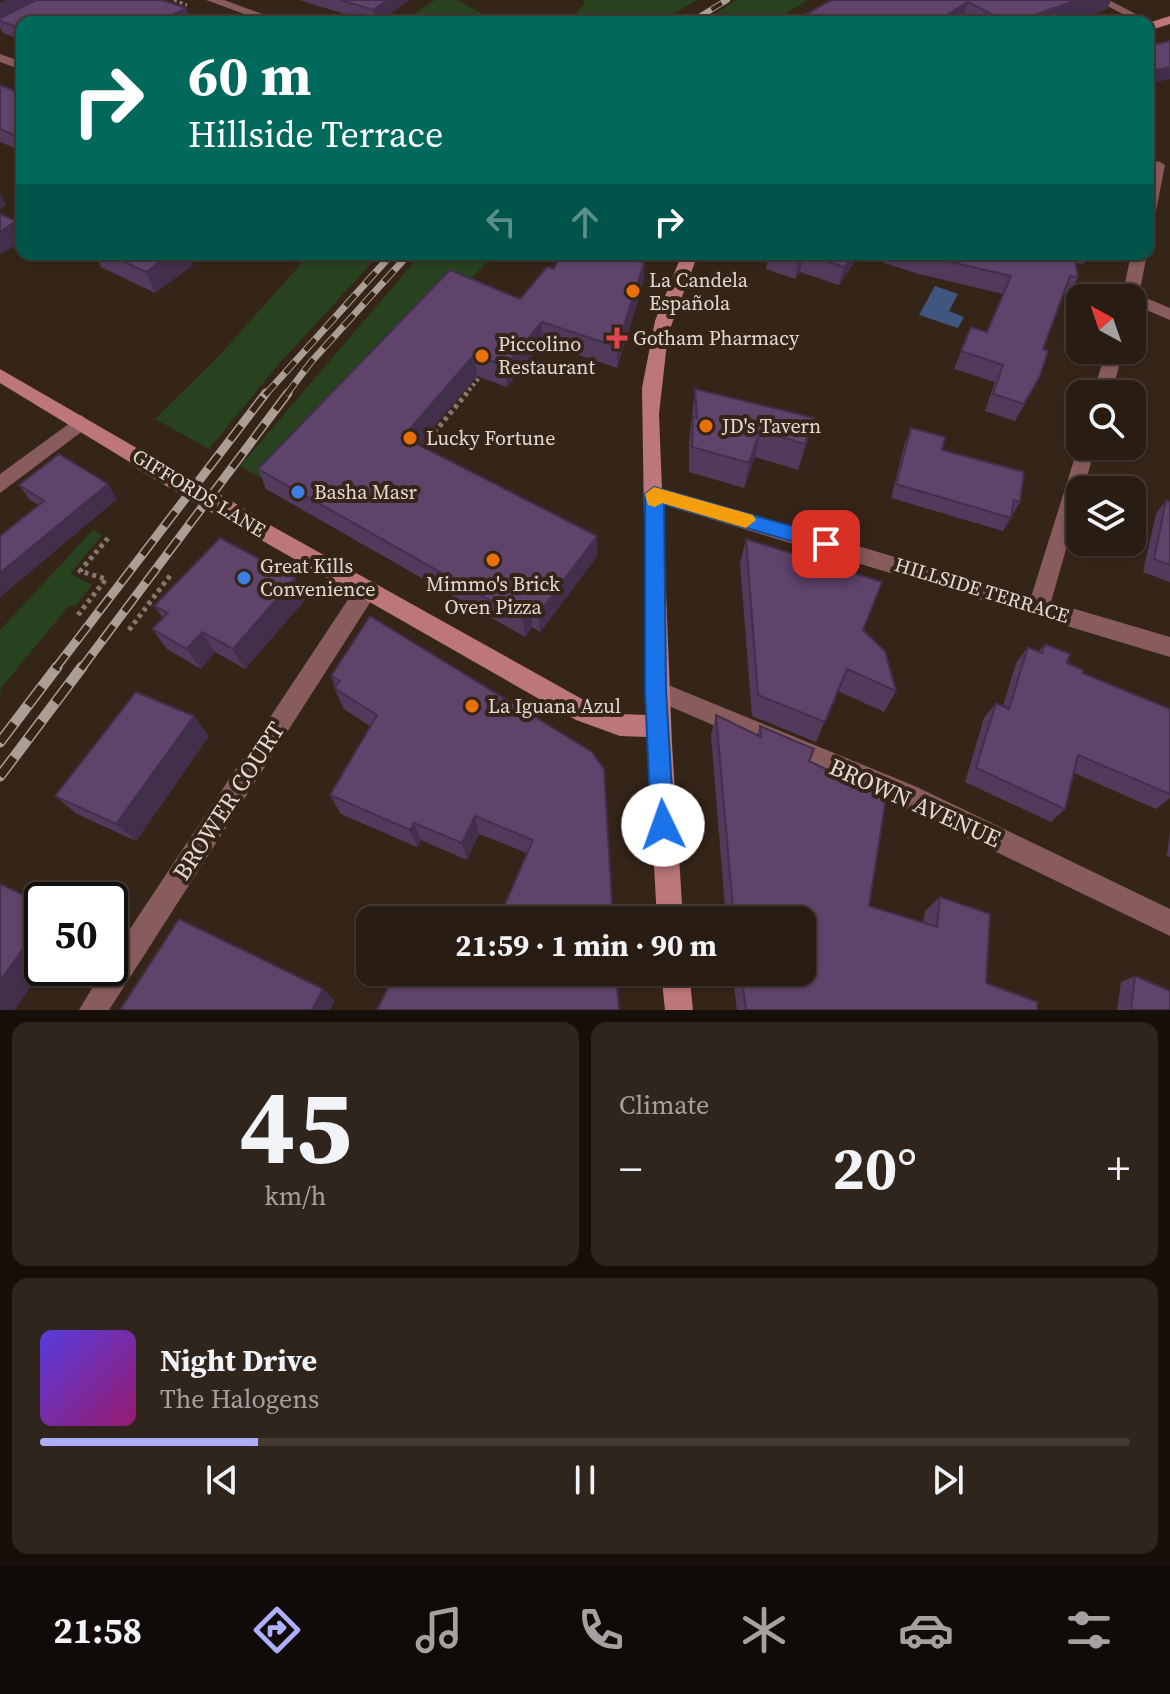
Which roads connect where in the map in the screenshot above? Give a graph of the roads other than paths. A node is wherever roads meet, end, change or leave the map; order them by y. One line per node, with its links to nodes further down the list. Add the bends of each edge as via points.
1 (212, 0): 3 (street)
2 (1101, 0): 4 (lane)
3 (260, 16)
4 (1133, 16)
5 (1159, 163): 6 (street)
6 (1154, 185)
7 (687, 260): 16 (main road, via 669,301 653,367)
8 (1138, 260): 9 (street)
9 (1134, 284)
10 (1146, 304): 11 (street)
11 (1170, 314)
12 (0, 375): 13 (main road, GIFFORDS LANE)
13 (81, 422): 15 (street); 17 (main road, GIFFORDS LANE, bridge)
14 (1082, 460): 18 (street)
15 (0, 485)
16 (654, 494): 18 (street, HILLSIDE TERRACE); 20 (main road)
17 (365, 592): 21 (main road, GIFFORDS LANE, via 584,712 620,725); 25 (street, BROWER COURT)
18 (1039, 606): 19 (street, HILLSIDE TERRACE)
19 (1170, 647)
20 (656, 690): 21 (main road); 23 (street, BROWN AVENUE, via 908,796)
21 (657, 726): 22 (main road)
22 (669, 906)
23 (1170, 923)
24 (676, 986): 26 (main road)
25 (93, 1010)
26 (679, 1010)

